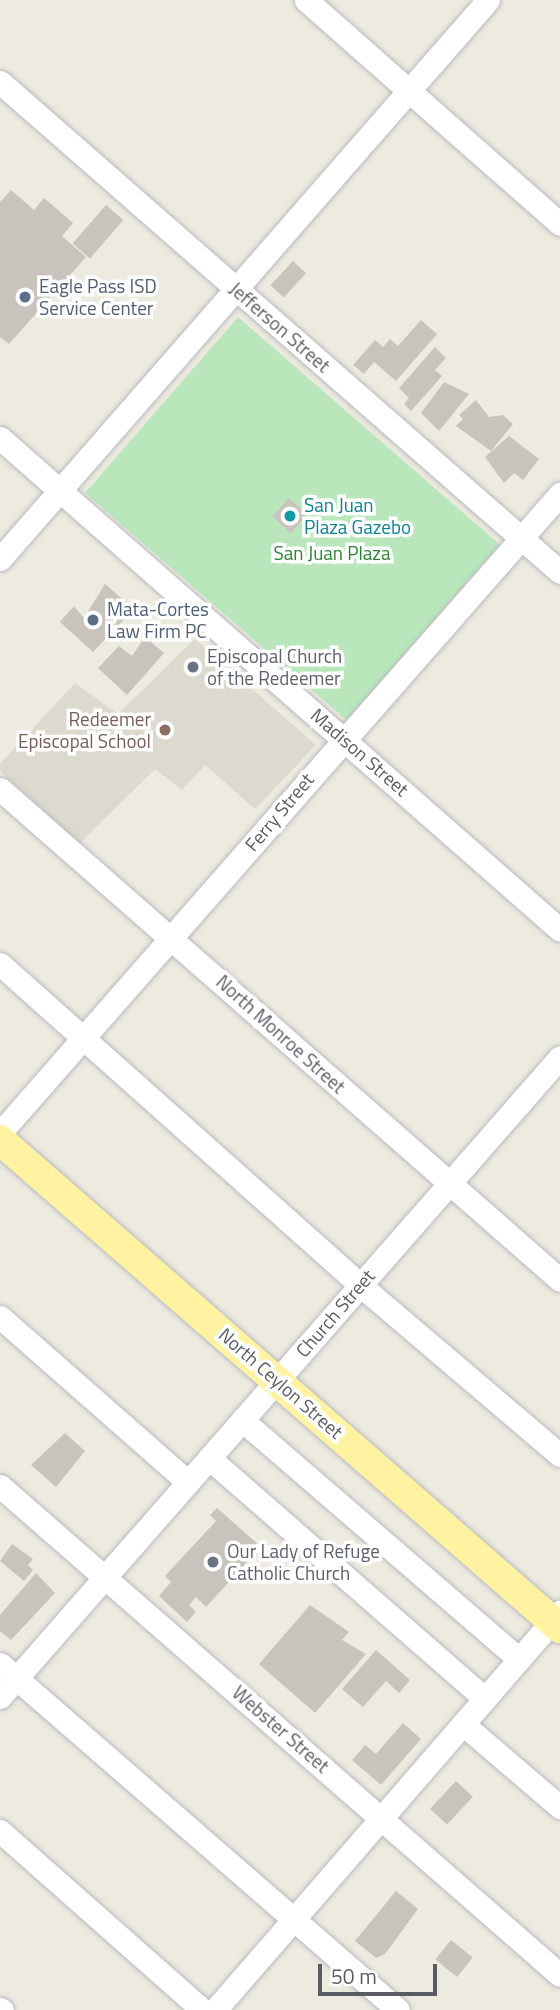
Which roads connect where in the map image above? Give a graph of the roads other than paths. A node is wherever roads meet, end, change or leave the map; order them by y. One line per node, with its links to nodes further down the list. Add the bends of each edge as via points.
1 (306, 0): 4 (street)
2 (488, 0): 4 (street)
3 (0, 82): 6 (street, Jefferson Street)
4 (408, 90): 5 (street); 6 (street)
5 (560, 223)
6 (238, 289): 8 (street); 10 (street, Jefferson Street)
7 (0, 438): 8 (street, Madison Street)
8 (60, 490): 11 (street); 13 (street, Madison Street)
9 (560, 494): 10 (street, Ferry Street)
10 (520, 538): 12 (street, Jefferson Street); 13 (street, Ferry Street)
11 (0, 559)
12 (560, 572)
13 (343, 737): 15 (street, Madison Street); 16 (street, Ferry Street)
14 (0, 789): 16 (street, North Monroe Street)
15 (560, 930)
16 (173, 938): 18 (street, Ferry Street); 22 (street, North Monroe Street)
17 (0, 964): 18 (street)
18 (84, 1038): 20 (street, Ferry Street); 24 (street)
19 (560, 1057): 22 (street, Church Street)
20 (0, 1133)
21 (0, 1140): 26 (main road, North Ceylon Street)
22 (449, 1184): 23 (street, North Monroe Street); 24 (street, Church Street)
23 (560, 1280)
24 (360, 1285): 26 (street, Church Street); 28 (street)
25 (0, 1317): 30 (street)
26 (277, 1379): 27 (street, Church Street); 33 (main road, North Ceylon Street)
27 (242, 1420): 29 (street, Church Street); 34 (street)
28 (560, 1455)
29 (209, 1458): 30 (street, Church Street); 37 (street)
30 (188, 1482): 32 (street, Church Street)
31 (0, 1486): 32 (street, Webster Street)
32 (105, 1578): 35 (street, Church Street); 40 (street, Webster Street)
33 (557, 1620): 34 (street)
34 (519, 1659): 37 (street)
35 (8, 1671): 36 (street, Church Street); 42 (street)
36 (0, 1697)
37 (485, 1699): 38 (street)
38 (463, 1724): 39 (street); 40 (street)
39 (560, 1807)
40 (383, 1817): 42 (street); 43 (street, Webster Street)
41 (0, 1831): 44 (street)
42 (294, 1920): 45 (street); 46 (street)
43 (560, 1975)
44 (202, 2010)
45 (215, 2010)
46 (398, 2010)

